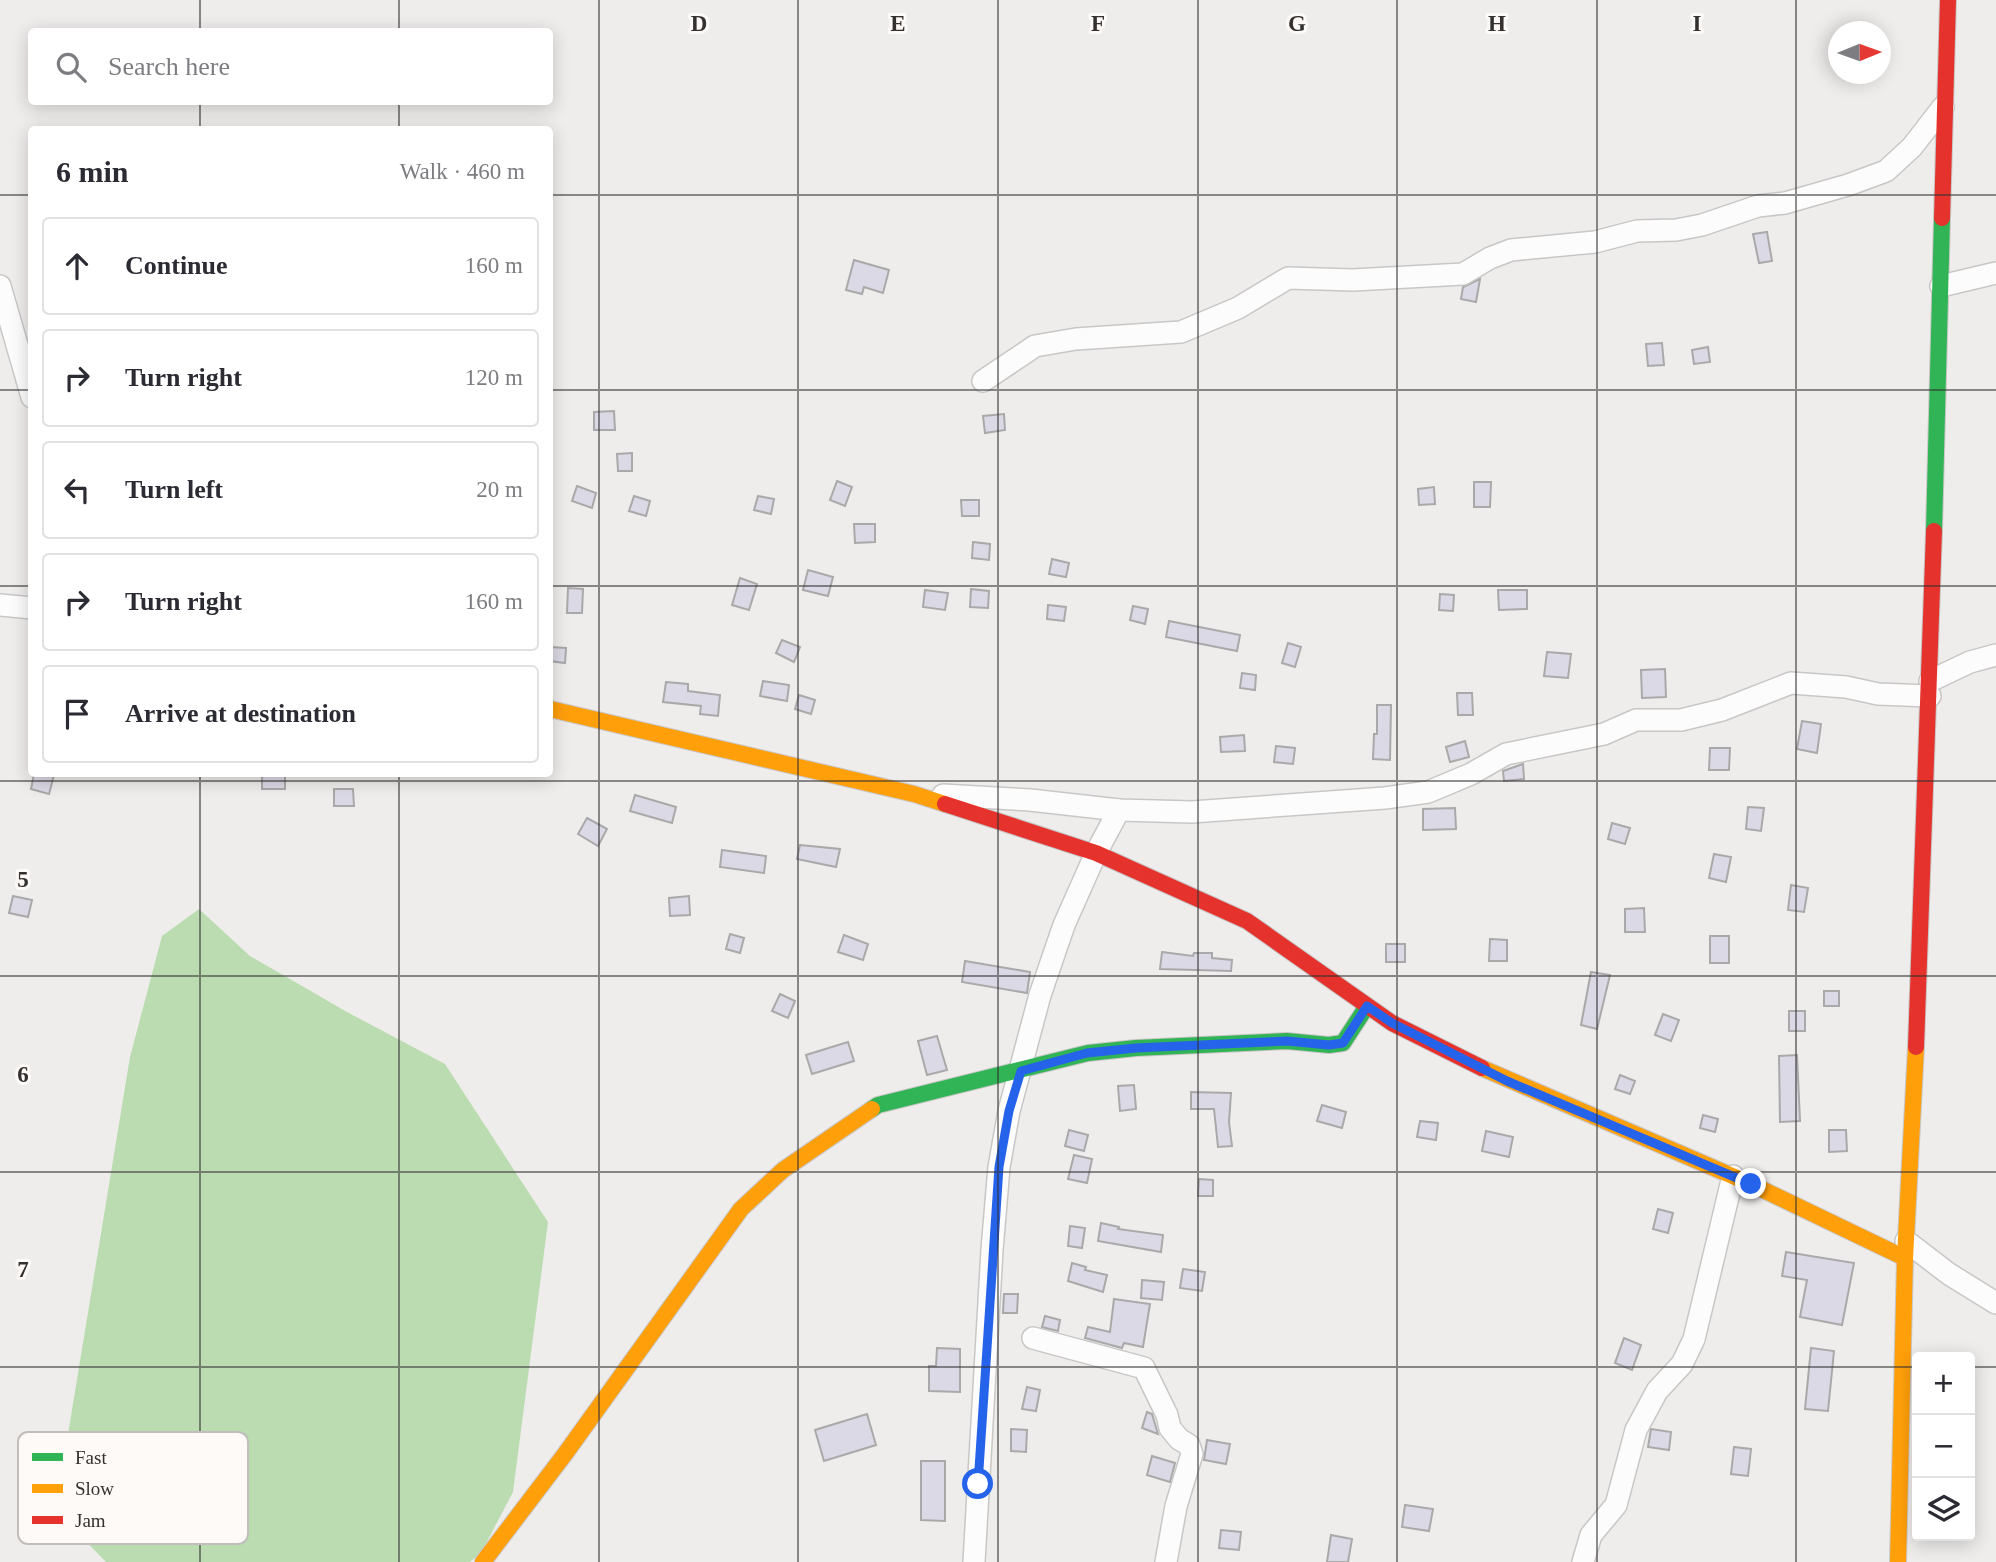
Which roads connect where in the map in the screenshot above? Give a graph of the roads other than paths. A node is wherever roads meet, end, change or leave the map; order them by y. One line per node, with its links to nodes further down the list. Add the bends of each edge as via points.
1 (1948, 0): 2 (main road)
2 (1945, 104): 5 (main road); 6 (street, via 1886,171 1785,203 1758,205 1676,230 1637,231 1595,242 1511,250 1463,274 1288,278 1181,332 1035,346)
3 (1996, 273): 5 (street)
4 (0, 286): 7 (street)
5 (1941, 286): 11 (main road)
6 (983, 381)
7 (28, 383)
8 (0, 605): 9 (street)
9 (28, 608)
10 (1996, 655): 11 (street, via 1970,662)
11 (1930, 689): 14 (street, via 1878,694 1791,683 1722,710 1681,720 1636,720 1604,734 1506,754 1428,792 1263,808); 19 (main road)
12 (553, 710): 13 (main road)
13 (914, 794): 14 (street); 15 (main road)
14 (1119, 810): 15 (street)
15 (1096, 853): 16 (main road, via 1247,921); 17 (street, via 1064,925)
16 (1367, 1006): 17 (main road, via 1343,1043 1136,1048 1087,1053); 18 (main road, via 1507,1081)
17 (1021, 1071): 22 (main road, via 878,1105 783,1170 741,1209); 23 (street, via 999,1167)
18 (1733, 1176): 19 (main road); 25 (street, via 1694,1339 1636,1430 1616,1505 1591,1535)
19 (1905, 1249): 20 (street); 26 (main road)
20 (1996, 1303)
21 (1033, 1338): 24 (street, via 1144,1368 1170,1428 1189,1445 1192,1454)
22 (483, 1562)
23 (974, 1562)
24 (1166, 1562)
25 (1583, 1562)
26 (1898, 1562)

